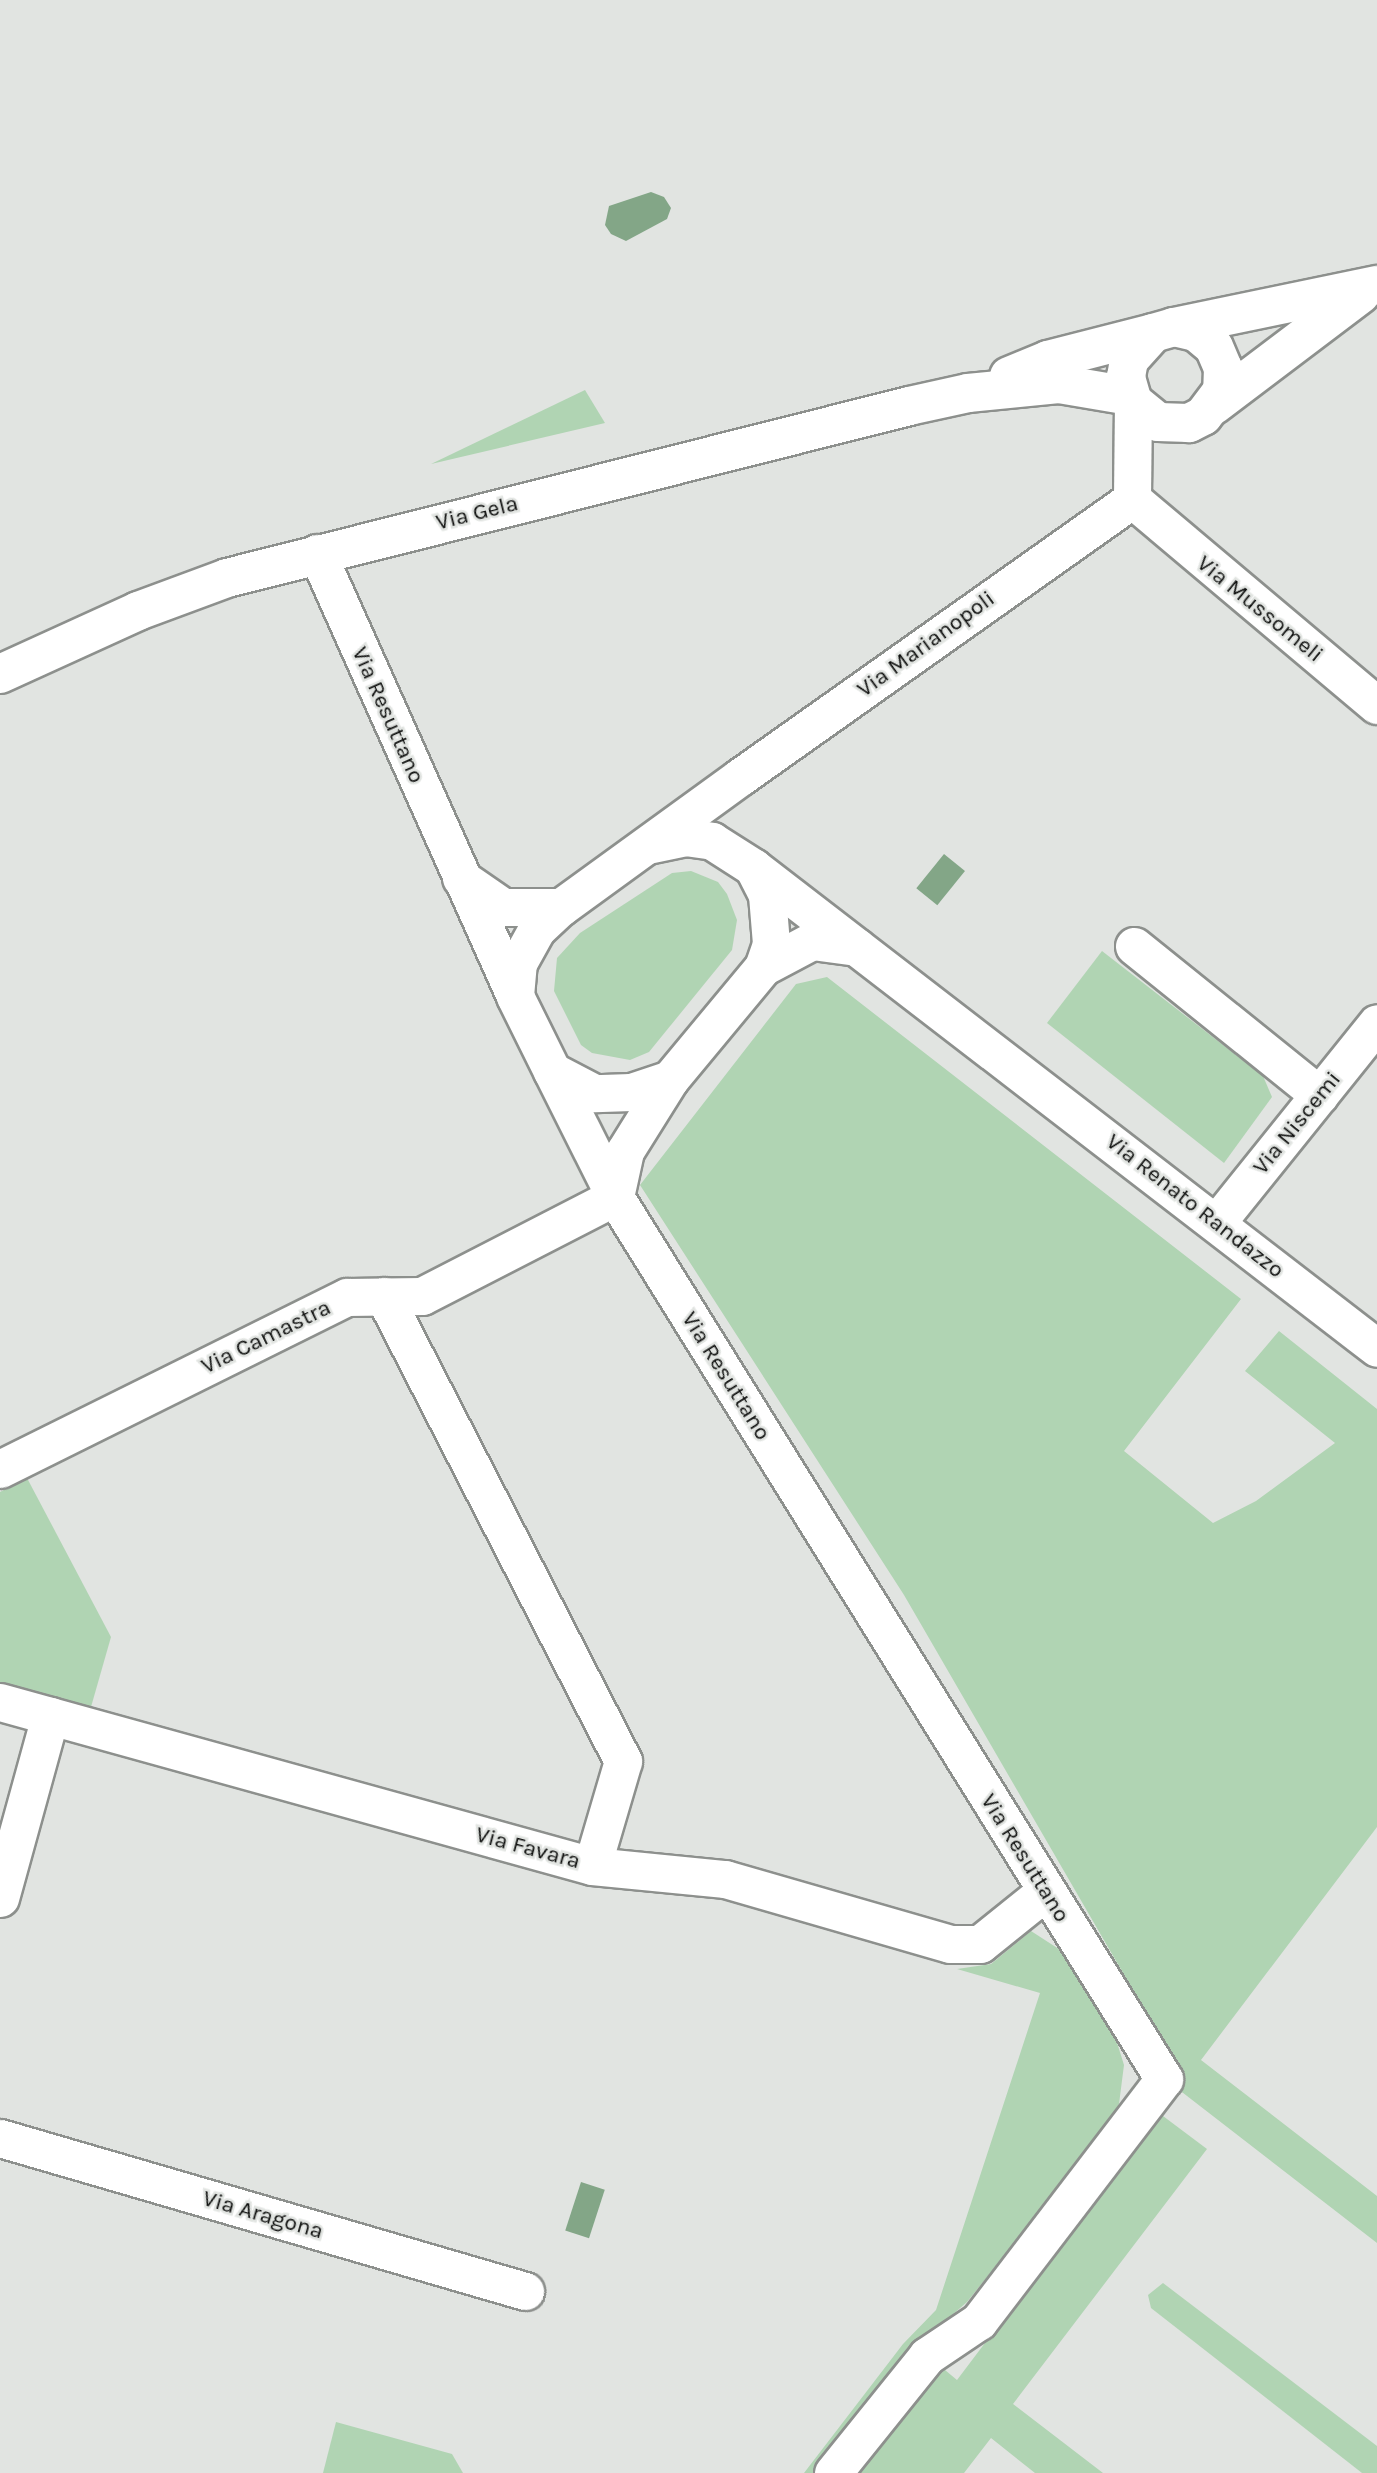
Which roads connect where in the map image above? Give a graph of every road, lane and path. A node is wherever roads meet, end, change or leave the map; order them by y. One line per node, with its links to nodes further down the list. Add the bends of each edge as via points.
1 (1373, 287): 2 (street); 5 (street)
2 (1163, 330): 3 (street, via 1048,360); 4 (street, via 1139,344 1129,360 1126,377); 5 (street, via 1196,332 1214,347 1223,368 1222,391)
3 (968, 393): 4 (street, via 1059,384); 7 (street, Via Gela)
4 (1132, 399): 5 (street, via 1158,422 1173,425 1189,423); 6 (street)
5 (1214, 405)
6 (1129, 508): 9 (street, Via Mussomeli); 10 (street, Via Marianopoli)
7 (317, 553): 8 (street, Via Gela, via 227,578 148,607); 12 (street, Via Resuttano)
8 (0, 674)
9 (1377, 705)
10 (648, 845): 11 (street, via 685,837 712,841); 13 (street)
11 (753, 867): 15 (street, Via Renato Randazzo); 16 (street, via 767,895 771,921 771,944)
12 (460, 877): 13 (street, via 503,907); 17 (street, Via Resuttano)
13 (561, 908): 17 (street, via 536,930 518,963)
14 (1134, 946): 21 (street)
15 (862, 947): 16 (street, via 812,941); 23 (street, Via Renato Randazzo)
16 (763, 967): 20 (street)
17 (515, 996): 19 (street)
18 (1377, 1023): 21 (street, Via Niscemi)
19 (552, 1071): 20 (street, via 579,1087 604,1093 631,1092); 22 (street, Via Resuttano)
20 (670, 1079): 22 (street, via 625,1151)
21 (1319, 1095): 23 (street, Via Niscemi)
22 (615, 1197): 24 (street, Via Camastra, via 422,1296); 30 (street, Via Resuttano)
23 (1217, 1222): 25 (street, Via Renato Randazzo)
24 (384, 1296): 26 (street, Via Camastra, via 347,1297); 29 (street, via 623,1761)
25 (1377, 1348)
26 (0, 1469)
27 (0, 1702): 28 (street, Via Favara)
28 (50, 1716): 29 (street, Via Favara); 31 (street)
29 (592, 1866): 30 (street, Via Favara, via 725,1879 950,1944 980,1944)
30 (1045, 1891): 34 (street, Via Resuttano, via 1164,2079 979,2321 927,2356)
31 (0, 1898)
32 (0, 2138): 33 (street, Via Aragona)
33 (525, 2291)
34 (833, 2473)

